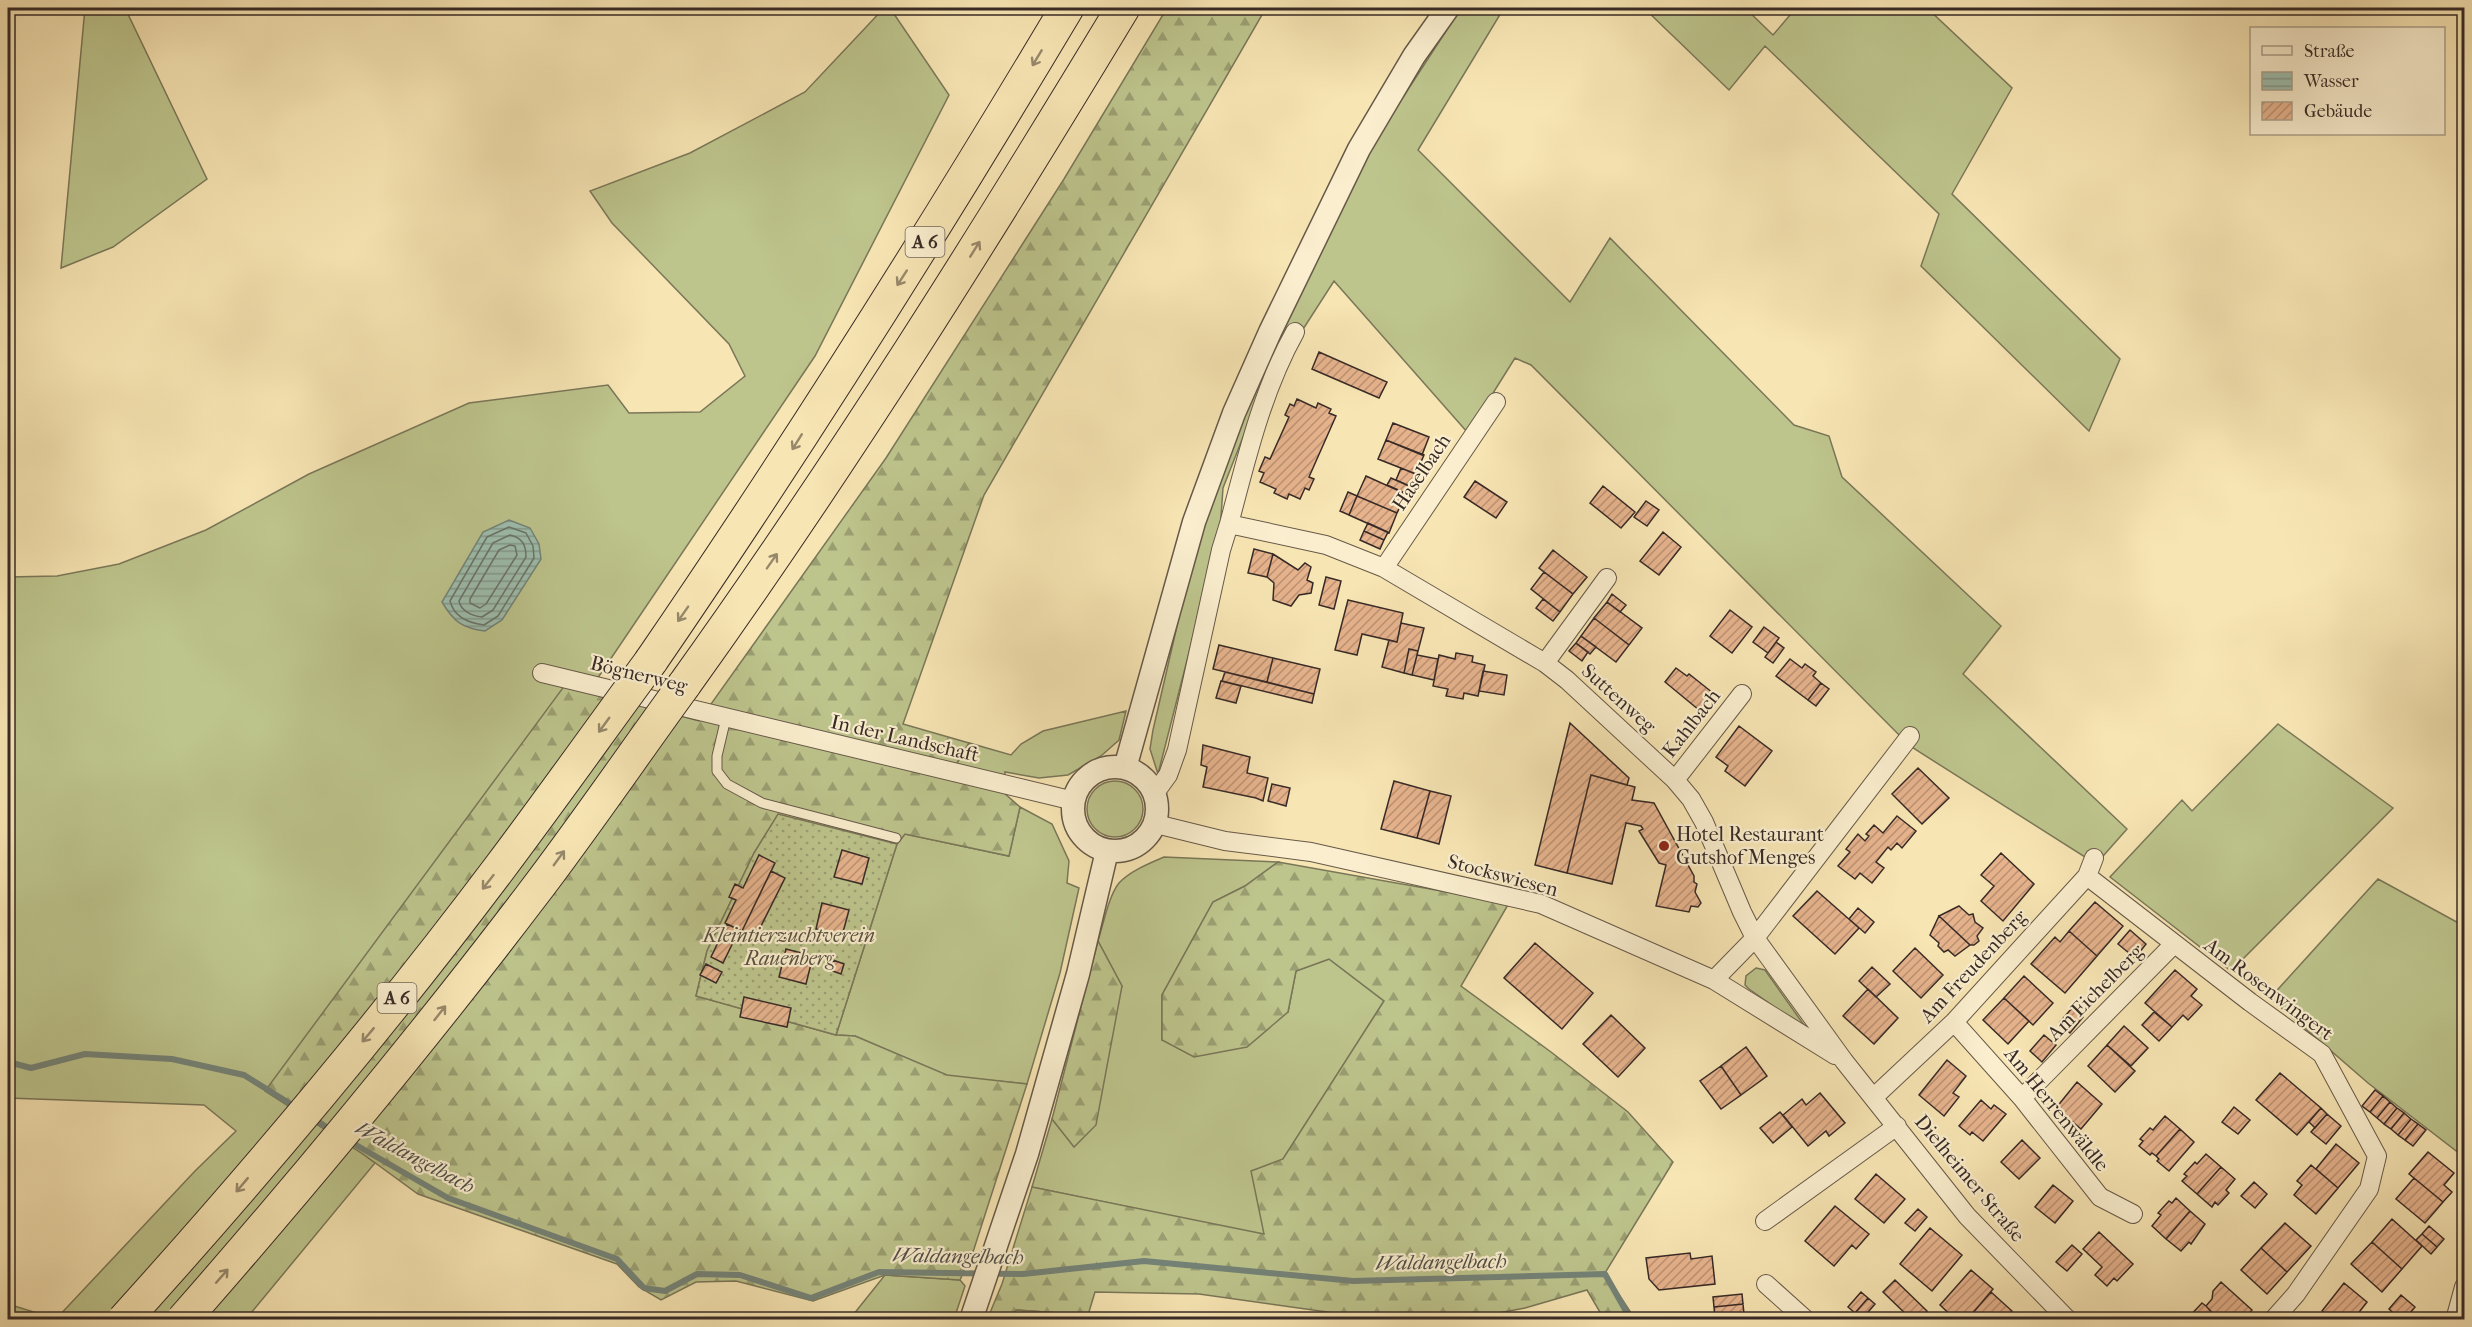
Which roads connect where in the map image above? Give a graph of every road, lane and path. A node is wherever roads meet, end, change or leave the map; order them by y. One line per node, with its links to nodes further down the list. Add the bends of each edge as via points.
1 (1067, 8): 36 (highway, A 6, one-way to 36, bridge, via 906,273 651,661 501,866 376,1026)
2 (1123, 8): 37 (highway, A 6, one-way to 2, bridge, via 409,1052 533,894 684,686 888,387)
3 (1448, 8): 14 (street, via 1414,56 1359,149 1234,413 1194,522)
4 (1295, 333): 6 (street, via 1282,356 1248,452)
5 (1497, 402): 7 (street, Haselbach)
6 (1229, 524): 7 (street, Suttenweg, via 1326,545); 16 (street, via 1177,750 1168,775)
7 (1384, 568): 9 (street, Suttenweg)
8 (1607, 578): 9 (street)
9 (1545, 663): 15 (street, Suttenweg)
10 (542, 673): 12 (street, Bögnerweg)
11 (1742, 694): 15 (street, Kahlbach)
12 (726, 718): 17 (street, In der Landschaft); 19 (lane, via 717,771 727,784 762,803)
13 (1910, 736): 23 (street)
14 (1125, 768): 16 (street, via 1148,781); 17 (street, via 1107,767 1094,772 1083,782)
15 (1675, 780): 23 (street, Suttenweg, via 1704,822)
16 (1155, 794): 18 (street)
17 (1074, 801): 20 (street, via 1075,823 1082,836)
18 (1156, 824): 20 (street, via 1146,839 1131,849); 25 (street, Stockswiesen, via 1225,841 1311,852 1541,904)
19 (896, 838)
20 (1107, 851): 35 (street, via 1078,974 1027,1154)
21 (2094, 858): 22 (street, Am Freudenberg)
22 (2086, 876): 24 (street, Am Rosenwingert); 26 (street, Am Freudenberg)
23 (1755, 938): 25 (street); 27 (street, Suttenweg)
24 (2174, 944): 29 (street, Am Eichelberg); 40 (street, Am Rosenwingert, via 2322,1054 2377,1156 2369,1189 2296,1294)
25 (1714, 980): 27 (street, Stockswiesen)
26 (1954, 1022): 28 (street, Am Freudenberg); 29 (street, Am Herrenwäldle)
27 (1844, 1061): 28 (street, Dielheimer Straße)
28 (1874, 1096): 30 (street, Dielheimer Straße)
29 (2022, 1098): 31 (street, Am Herrenwäldle, via 2100,1197)
30 (1897, 1126): 32 (street); 39 (street, Dielheimer Straße, via 1967,1216)
31 (2133, 1214)
32 (1765, 1221)
33 (1766, 1284): 38 (street)
34 (2464, 1287): 41 (street)
35 (971, 1319)
36 (124, 1320)
37 (183, 1320)
38 (1806, 1320)
39 (2068, 1320)
40 (2273, 1320)
41 (2455, 1320)

